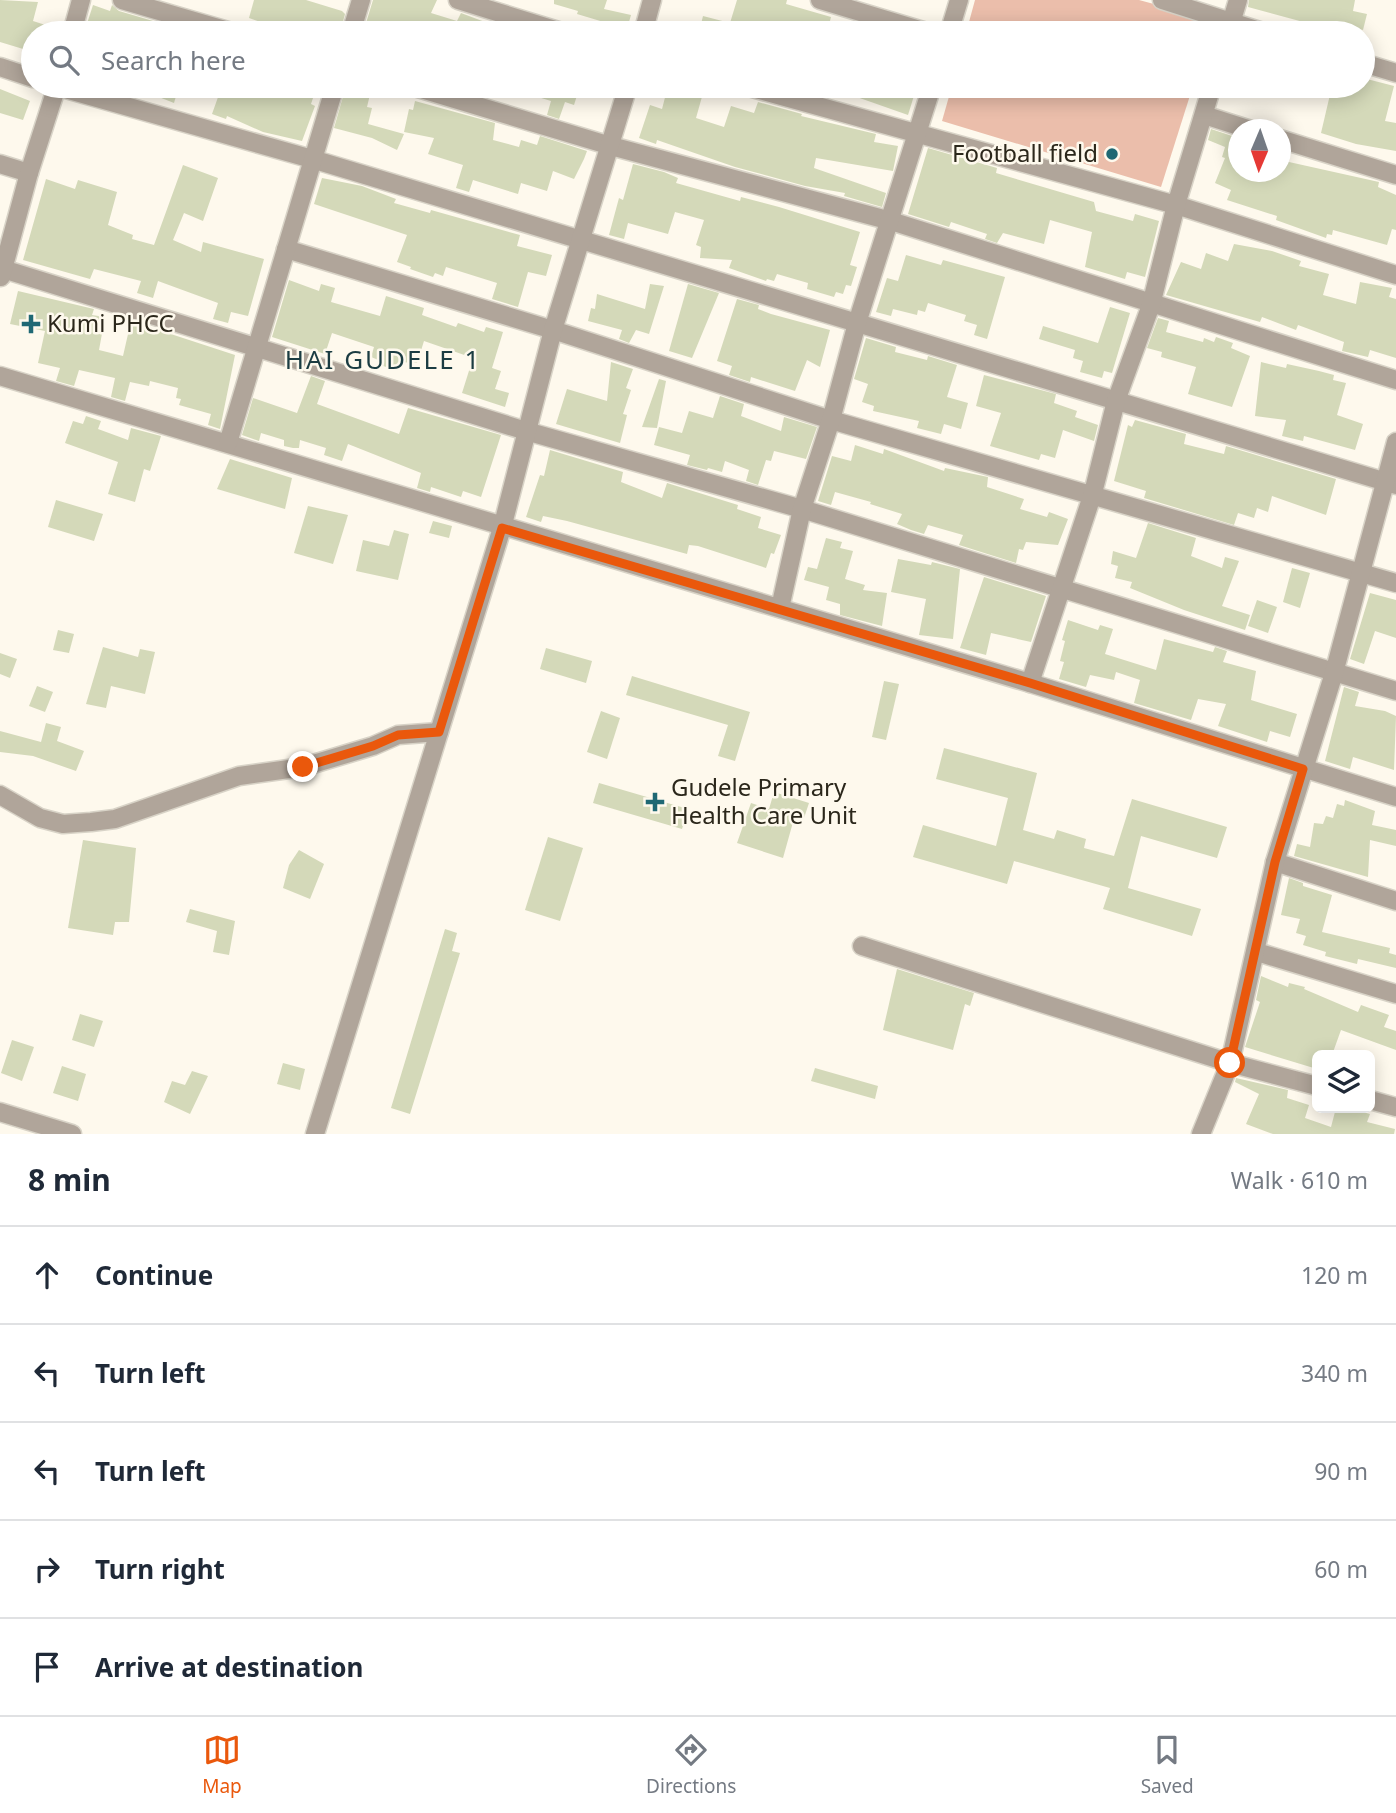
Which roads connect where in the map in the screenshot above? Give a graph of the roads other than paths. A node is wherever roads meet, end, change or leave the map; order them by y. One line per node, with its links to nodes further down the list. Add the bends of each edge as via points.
1 (81, 0): 10 (street)
2 (122, 0): 11 (street)
3 (360, 0): 12 (street)
4 (458, 0): 13 (street)
5 (652, 0): 14 (street)
6 (820, 0): 15 (street)
7 (959, 0): 16 (street)
8 (1163, 0): 17 (street)
9 (1238, 0): 18 (street)
10 (75, 21)
11 (194, 21)
12 (354, 21)
13 (526, 21)
14 (646, 21)
15 (890, 21)
16 (953, 21)
17 (1213, 21)
18 (1232, 21)
19 (0, 67): 22 (street)
20 (1375, 67): 21 (street)
21 (1396, 73)
22 (21, 74)
23 (52, 98): 38 (street)
24 (98, 98): 36 (street)
25 (331, 98): 36 (street)
26 (451, 98): 35 (street)
27 (625, 98): 35 (street)
28 (788, 98): 33 (street)
29 (928, 98): 33 (street)
30 (1209, 98): 31 (street)
31 (1204, 115): 32 (street); 40 (street)
32 (1228, 123)
33 (917, 134): 40 (street); 41 (street)
34 (1291, 142): 39 (street)
35 (611, 146): 41 (street); 42 (street)
36 (312, 159): 42 (street); 43 (street)
37 (0, 164): 38 (street)
38 (29, 173): 44 (street)
39 (1396, 175)
40 (1176, 205): 45 (street); 46 (street)
41 (891, 221): 46 (street); 47 (street)
42 (580, 240): 47 (street); 48 (street)
43 (286, 248): 48 (street); 49 (street)
44 (1, 272): 49 (street)
45 (1396, 275)
46 (1151, 305): 51 (street); 52 (street)
47 (857, 323): 52 (street); 53 (street)
48 (553, 330): 53 (street); 54 (street)
49 (256, 348): 54 (street); 56 (street)
50 (0, 376): 56 (street)
51 (1396, 380)
52 (1116, 401): 57 (street); 58 (street)
53 (831, 420): 58 (street); 59 (street)
54 (526, 431): 59 (street); 60 (street)
55 (1396, 442): 57 (street)
56 (228, 443): 60 (street)
57 (1390, 483): 61 (street)
58 (1093, 493): 61 (street); 63 (street)
59 (802, 509): 63 (street); 64 (street)
60 (502, 528): 64 (street); 68 (street)
61 (1361, 572): 62 (street); 65 (street)
62 (1396, 583)
63 (1063, 588): 65 (street); 66 (street)
64 (780, 608): 66 (street)
65 (1334, 673): 67 (street); 69 (street)
66 (1030, 683): 69 (street)
67 (1396, 691)
68 (439, 732): 70 (street, via 398,735 303,767 239,776 115,819 64,824 40,818); 83 (street)
69 (1303, 769): 71 (street); 72 (street)
70 (0, 795)
71 (1396, 797)
72 (1275, 862): 73 (street); 75 (street)
73 (1396, 901)
74 (862, 946): 77 (street)
75 (1257, 952): 76 (street); 77 (street)
76 (1396, 994)
77 (1230, 1063): 78 (street); 84 (street)
78 (1312, 1085)
79 (1375, 1101): 80 (street)
80 (1396, 1107)
81 (0, 1112): 82 (street)
82 (72, 1134)
83 (315, 1134)
84 (1201, 1134)

